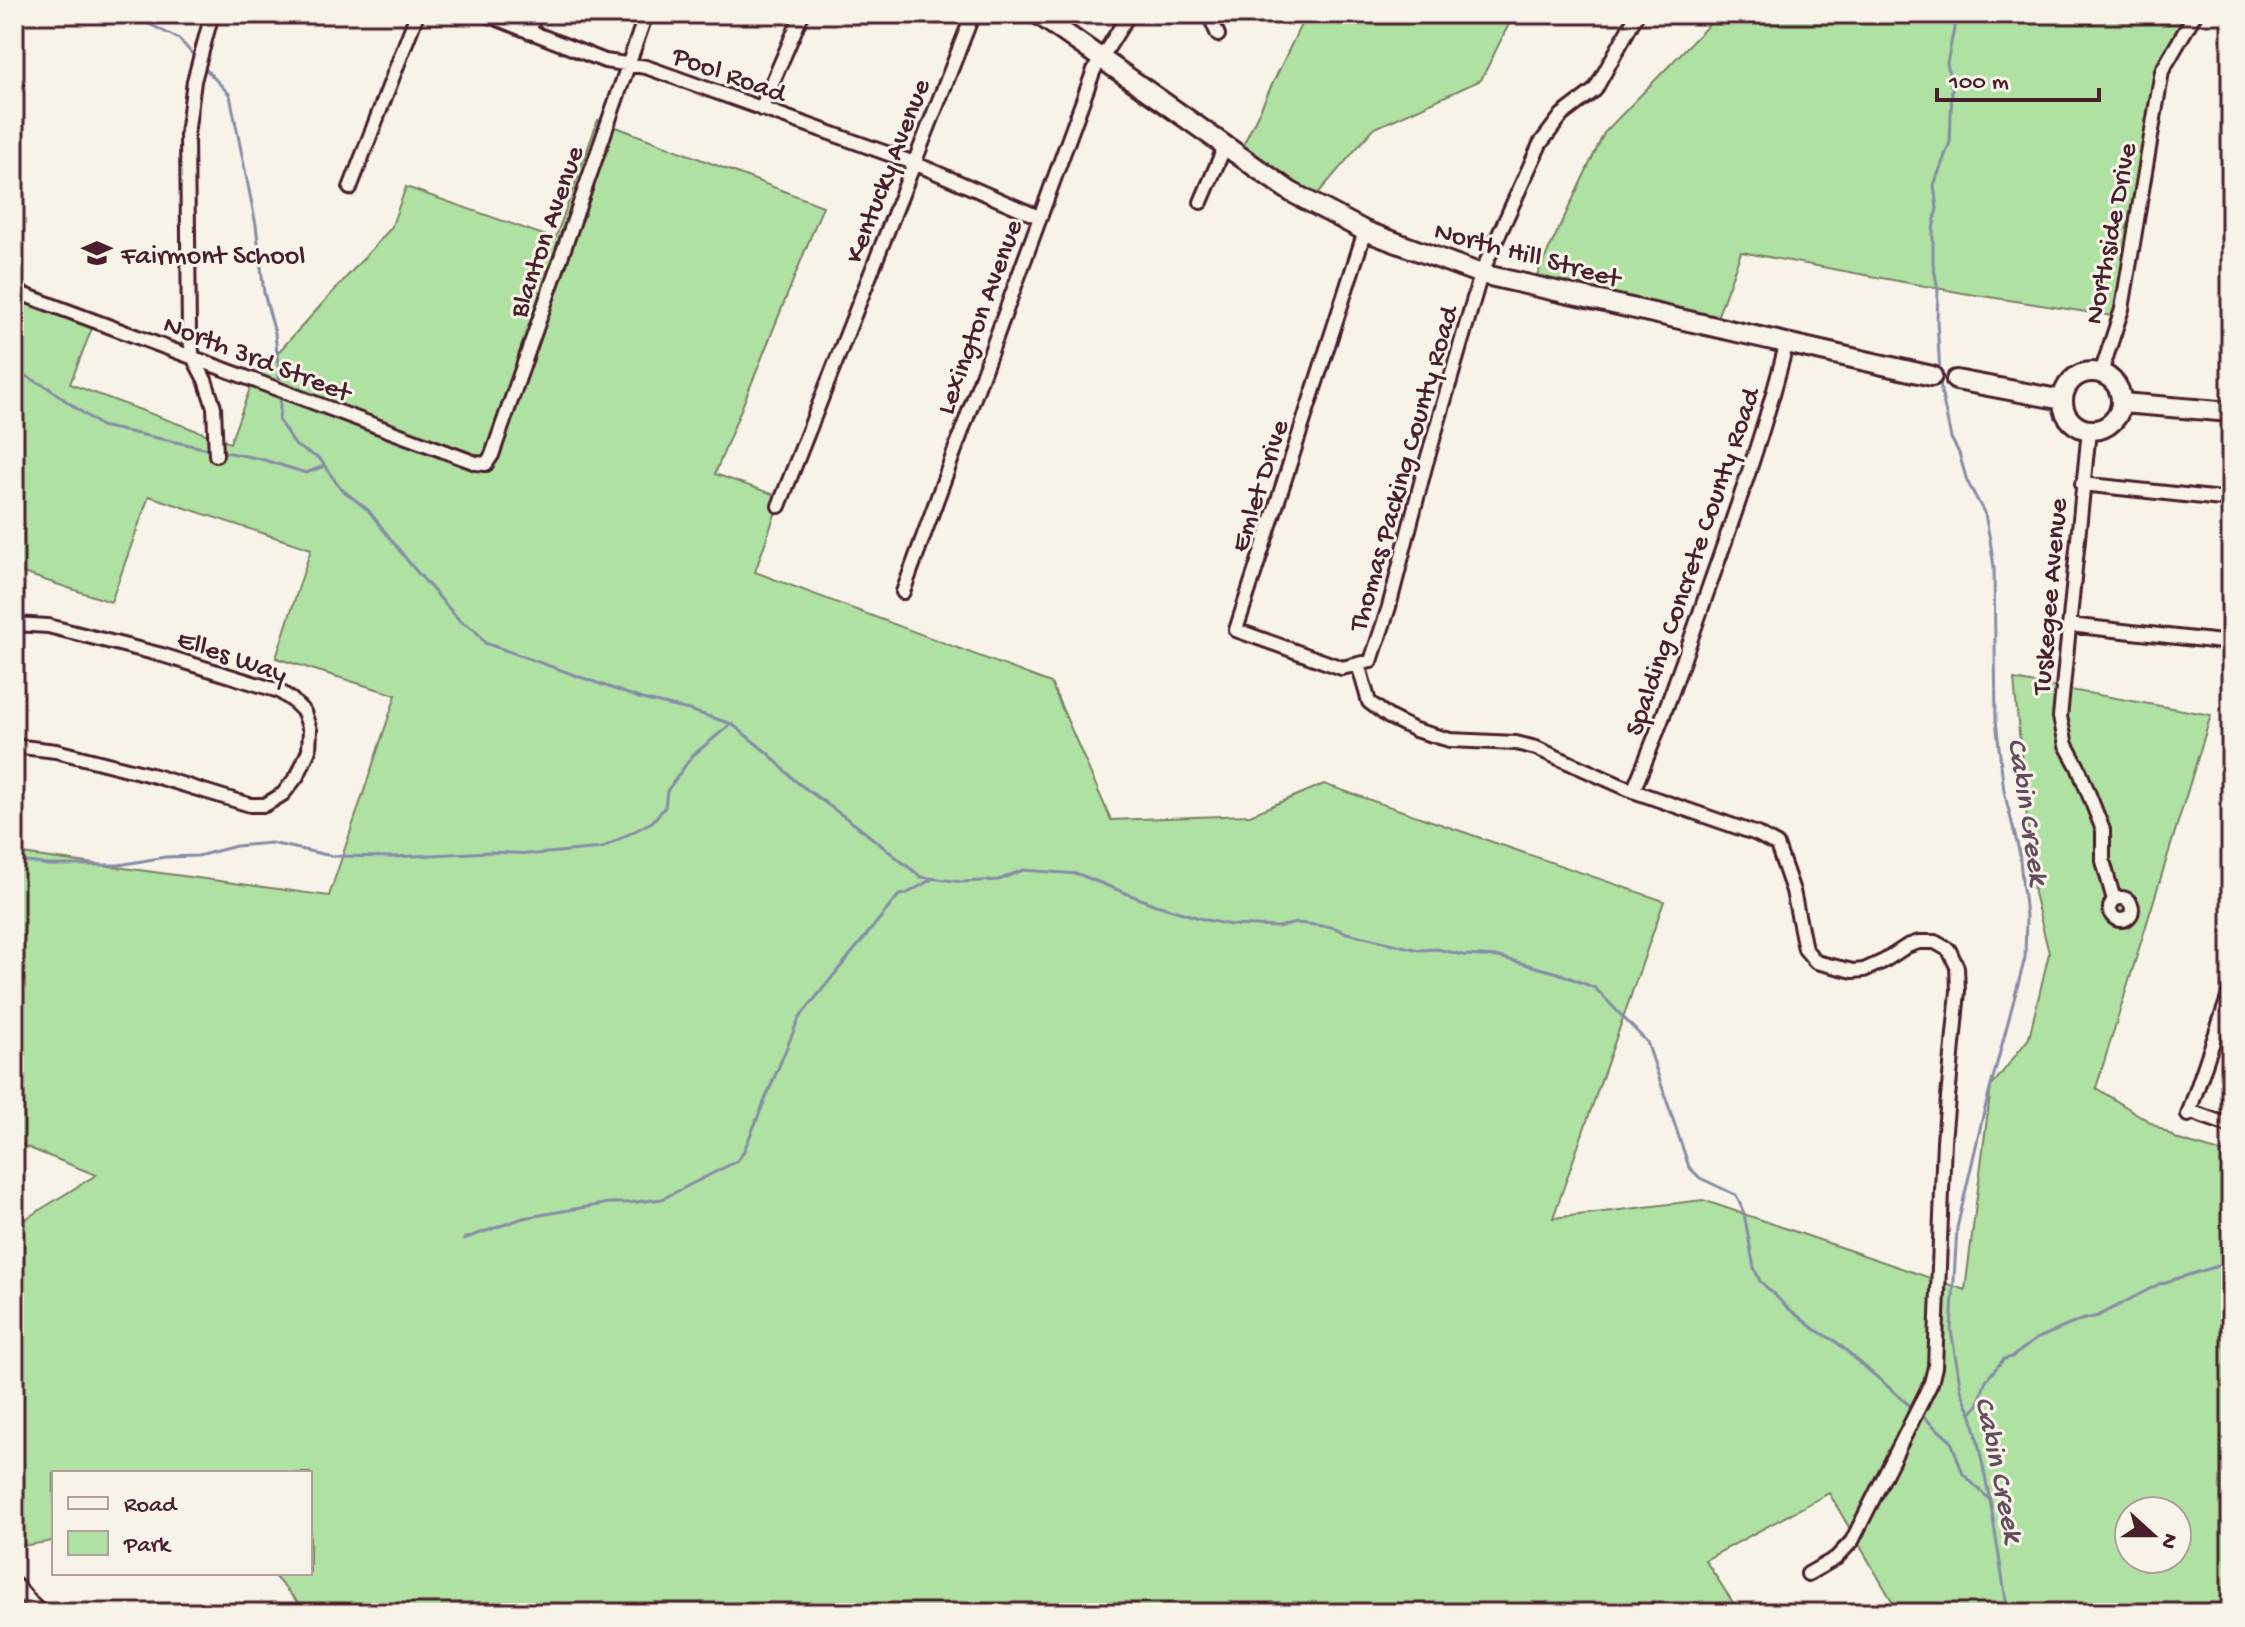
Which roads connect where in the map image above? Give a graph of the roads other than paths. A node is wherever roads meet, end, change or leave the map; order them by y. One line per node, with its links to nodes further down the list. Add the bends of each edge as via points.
1 (212, 14): 27 (street, via 194,81 187,135)
2 (417, 14): 20 (street)
3 (485, 14): 13 (street, Pool Road)
4 (535, 14): 13 (street)
5 (646, 14): 16 (street, Blanton Avenue)
6 (802, 14): 17 (street)
7 (973, 14): 19 (street, Kentucky Avenue)
8 (1038, 14): 15 (street, North Hill Street)
9 (1129, 14): 15 (street, Lexington Avenue)
10 (1209, 14): 14 (street)
11 (1637, 14): 24 (street, via 1595,90 1562,115 1540,144)
12 (2195, 14): 28 (street, Northside Drive, via 2162,71 2122,309)
13 (529, 32): 16 (street, Pool Road)
14 (1218, 35)
15 (1100, 58): 18 (street, North Hill Street); 22 (street, Lexington Avenue)
16 (627, 64): 17 (street, Pool Road); 36 (street, Blanton Avenue)
17 (761, 109): 19 (street, Pool Road)
18 (1225, 146): 21 (street); 23 (street, North Hill Street, via 1291,192)
19 (914, 163): 22 (street, Pool Road); 39 (street, Kentucky Avenue)
20 (350, 188)
21 (1201, 202)
22 (1039, 217): 40 (street, Lexington Avenue)
23 (1365, 231): 24 (street, North Hill Street); 44 (street, Emlet Drive, via 1236,630 1342,668)
24 (1481, 274): 26 (street, North Hill Street); 44 (street, Thomas Packing County Road, via 1389,607 1371,661)
25 (14, 291): 27 (street, North 3rd Street)
26 (1786, 345): 29 (street, North Hill Street); 46 (street, Spalding Concrete County Road, via 1769,415)
27 (193, 357): 35 (street, via 214,407); 36 (street, North 3rd Street)
28 (2101, 373): 31 (street, via 2076,377); 32 (street, via 2116,384)
29 (1932, 376): 30 (street, North Hill Street)
30 (1956, 380): 31 (street, North Hill Street)
31 (2063, 400): 34 (street, via 2067,417)
32 (2122, 403): 33 (street); 34 (street, via 2107,427)
33 (2231, 412)
34 (2089, 430): 37 (street, Tuskegee Avenue)
35 (216, 455)
36 (486, 464)
37 (2082, 484): 38 (street); 42 (street, Tuskegee Avenue)
38 (2231, 500)
39 (779, 506)
40 (903, 592)
41 (14, 624): 45 (street, Elles Way, via 48,626 279,691 304,712 310,730 309,750 298,775 265,805 56,751)
42 (2069, 625): 43 (street); 47 (street, Tuskegee Avenue, via 2060,717 2066,745 2103,830 2103,861)
43 (2231, 643)
44 (1358, 664): 46 (street, via 1369,702 1415,730 1450,740 1536,748)
45 (14, 746)
46 (1633, 791): 50 (street, via 1777,845 1805,949 1816,962 1864,970 1907,946 1935,942 1949,950 1957,967 1935,1367 1852,1541)
47 (2114, 900)
48 (2231, 989): 49 (street, via 2188,1113)
49 (2231, 1126)
50 (1808, 1574)
51 (14, 1583): 52 (street)
52 (40, 1613)

